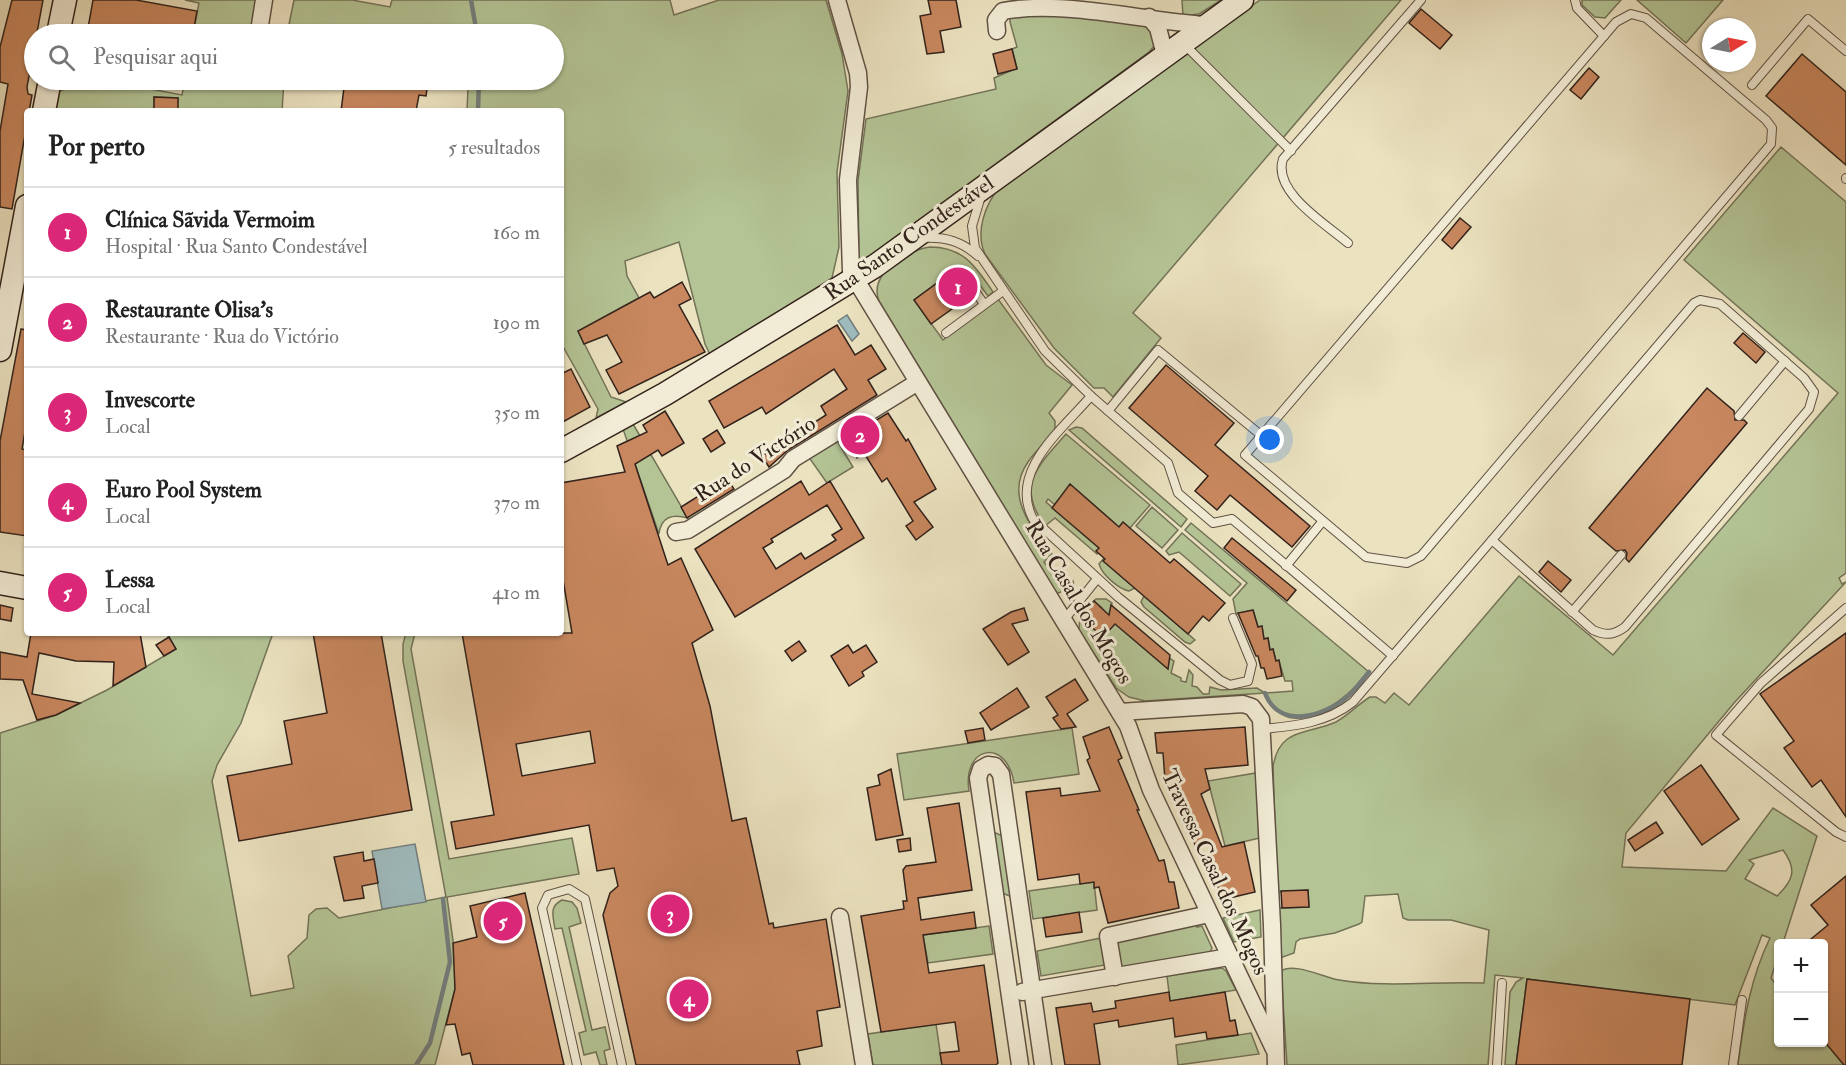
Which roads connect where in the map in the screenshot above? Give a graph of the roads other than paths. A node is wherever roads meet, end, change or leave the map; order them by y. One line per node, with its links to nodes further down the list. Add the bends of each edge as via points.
1 (65, 0): 8 (street)
2 (264, 0): 9 (street)
3 (837, 0): 24 (street, Rua Casal dos Mogos, via 859,87 848,180 849,266)
4 (1242, 0): 10 (street, Rua Santo Condestável)
5 (1421, 0): 18 (lane)
6 (1575, 0): 12 (lane, via 1577,8)
7 (1149, 17): 10 (street); 11 (street, via 1101,5 1046,3 1003,11 996,20); 13 (street)
8 (60, 24)
9 (260, 24)
10 (1206, 25): 13 (street, Rua Santo Condestável)
11 (997, 31)
12 (1604, 36): 35 (lane); 37 (lane, via 1623,16 1646,18 1766,120 1774,136 1771,144 1417,560 1401,564 1366,557)
13 (1174, 49): 18 (lane); 19 (street, Rua Santo Condestável)
14 (1846, 51): 15 (lane, via 1808,19)
15 (1752, 85)
16 (48, 90): 17 (street)
17 (45, 108)
18 (1291, 151): 21 (lane, via 1280,167 1285,186)
19 (985, 185): 20 (street, Rua Santo Condestável); 23 (lane, via 972,226)
20 (913, 238): 23 (lane, via 945,238); 24 (street, Rua Santo Condestável)
21 (1348, 243)
22 (23, 250): 29 (street)
23 (980, 258): 26 (lane)
24 (855, 279): 31 (street, Rua Casal dos Mogos); 36 (street, Rua Santo Condestável, via 666,394)
25 (967, 280): 27 (lane)
26 (1003, 291): 27 (lane); 32 (lane, via 1046,351)
27 (984, 304): 28 (lane)
28 (946, 333)
29 (0, 350)
30 (1785, 362): 34 (lane); 39 (lane, via 1720,304 1707,300 1694,303); 46 (lane, via 1810,383 1814,392 1809,409 1625,627 1617,633 1601,634)
31 (918, 382): 38 (street, Rua do Victório, via 793,459 784,470 698,524); 48 (street, Rua Casal dos Mogos)
32 (1091, 396): 33 (lane); 42 (lane, via 1033,465 1025,492 1028,511 1039,527)
33 (1108, 411): 35 (lane, via 1158,350); 41 (lane, via 1167,463 1178,493 1213,523 1232,519)
34 (1739, 416)
35 (1262, 436): 37 (lane, via 1245,455)
36 (564, 449)
37 (1322, 522): 41 (lane)
38 (676, 532)
39 (1492, 540): 46 (lane); 49 (lane)
40 (1621, 555): 46 (lane)
41 (1286, 566): 49 (lane)
42 (1097, 579): 47 (lane, via 1230,685 1248,681 1252,664); 48 (lane)
43 (0, 583): 44 (street)
44 (24, 587)
45 (1846, 608): 52 (lane, via 1761,683 1716,735)
46 (1572, 612)
47 (1233, 618)
48 (1064, 620): 50 (street, Rua Casal dos Mogos)
49 (1393, 656): 51 (lane, via 1362,693 1338,712 1307,724)
50 (1120, 712): 51 (street, Rua Casal dos Mogos, via 1243,704 1257,712); 53 (street, Travessa Casal dos Mogos, via 1151,790)
51 (1263, 729): 61 (street)
52 (1846, 837)
53 (1209, 914): 55 (street, Travessa Casal dos Mogos); 56 (street, via 1108,936)
54 (840, 917): 64 (street)
55 (1229, 957): 56 (street); 61 (street, Travessa Casal dos Mogos)
56 (1114, 977): 58 (street)
57 (1502, 983): 67 (lane)
58 (1032, 990): 59 (street); 59 (street, via 1001,774 995,766 988,765 981,769 978,778); 66 (street)
59 (1009, 994): 65 (street)
60 (1742, 1000): 68 (lane)
61 (1275, 1057)
62 (577, 1065): 63 (lane, via 542,908 548,895 569,889 585,899)
63 (622, 1065)
64 (864, 1065)
65 (1020, 1065)
66 (1043, 1065)
67 (1497, 1065)
68 (1733, 1065)

